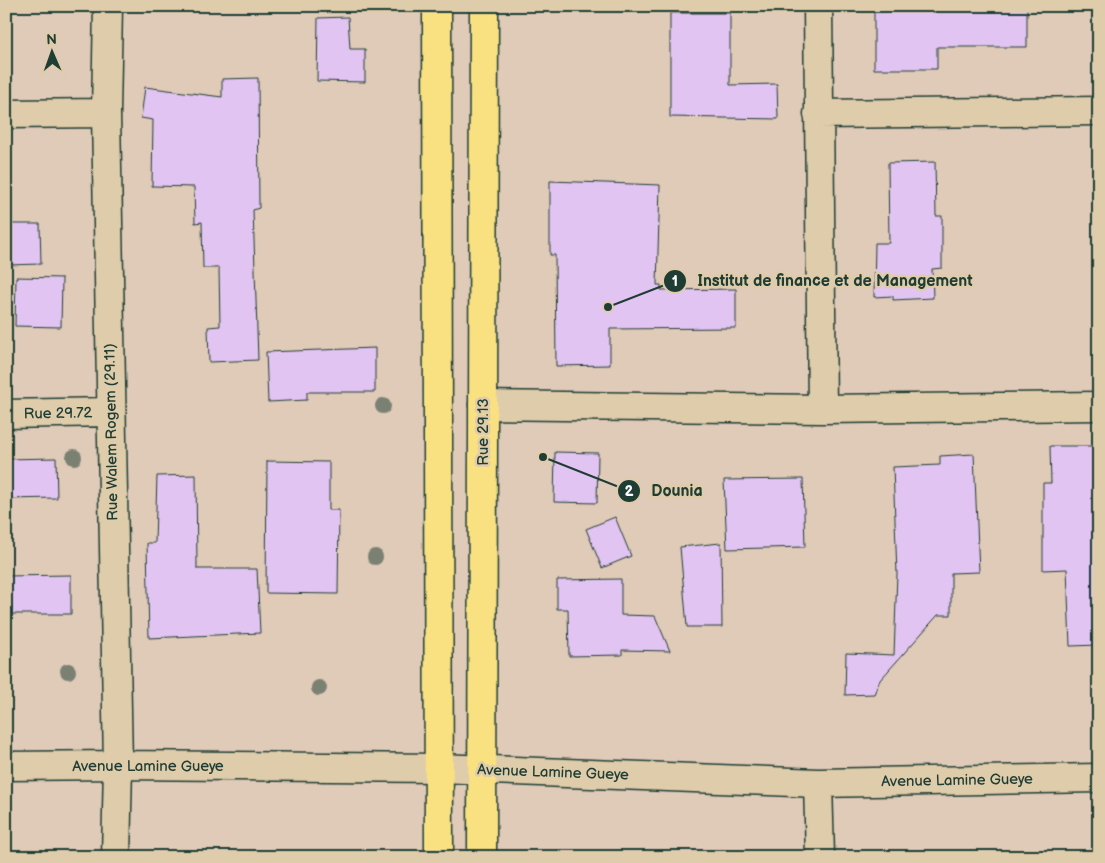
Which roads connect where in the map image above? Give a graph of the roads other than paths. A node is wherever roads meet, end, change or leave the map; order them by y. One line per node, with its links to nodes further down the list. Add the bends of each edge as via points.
1 (108, 6): 6 (street, Rue Walem Rogem (29.11))
2 (437, 6): 16 (main road)
3 (484, 6): 9 (main road, Rue 29.13)
4 (818, 6): 8 (street)
5 (1099, 111): 8 (street)
6 (106, 113): 7 (street); 12 (street, Rue Walem Rogem (29.11))
7 (6, 114)
8 (818, 114): 11 (street)
9 (483, 405): 11 (street); 17 (main road, Rue 29.13)
10 (1099, 406): 11 (street)
11 (822, 409)
12 (110, 412): 13 (street, Rue 29.72); 14 (street, Rue Walem Rogem (29.11))
13 (6, 414)
14 (118, 765): 15 (street, Avenue Lamine Gueye); 16 (street, Avenue Lamine Gueye); 20 (street, Rue Walem Rogem (29.11))
15 (6, 766)
16 (439, 768): 17 (street, Avenue Lamine Gueye); 21 (main road)
17 (481, 769): 19 (street, Avenue Lamine Gueye); 22 (main road, Rue 29.13)
18 (1099, 778): 19 (street, Avenue Lamine Gueye)
19 (818, 782): 23 (street)
20 (116, 857)
21 (439, 857)
22 (482, 857)
23 (820, 857)

